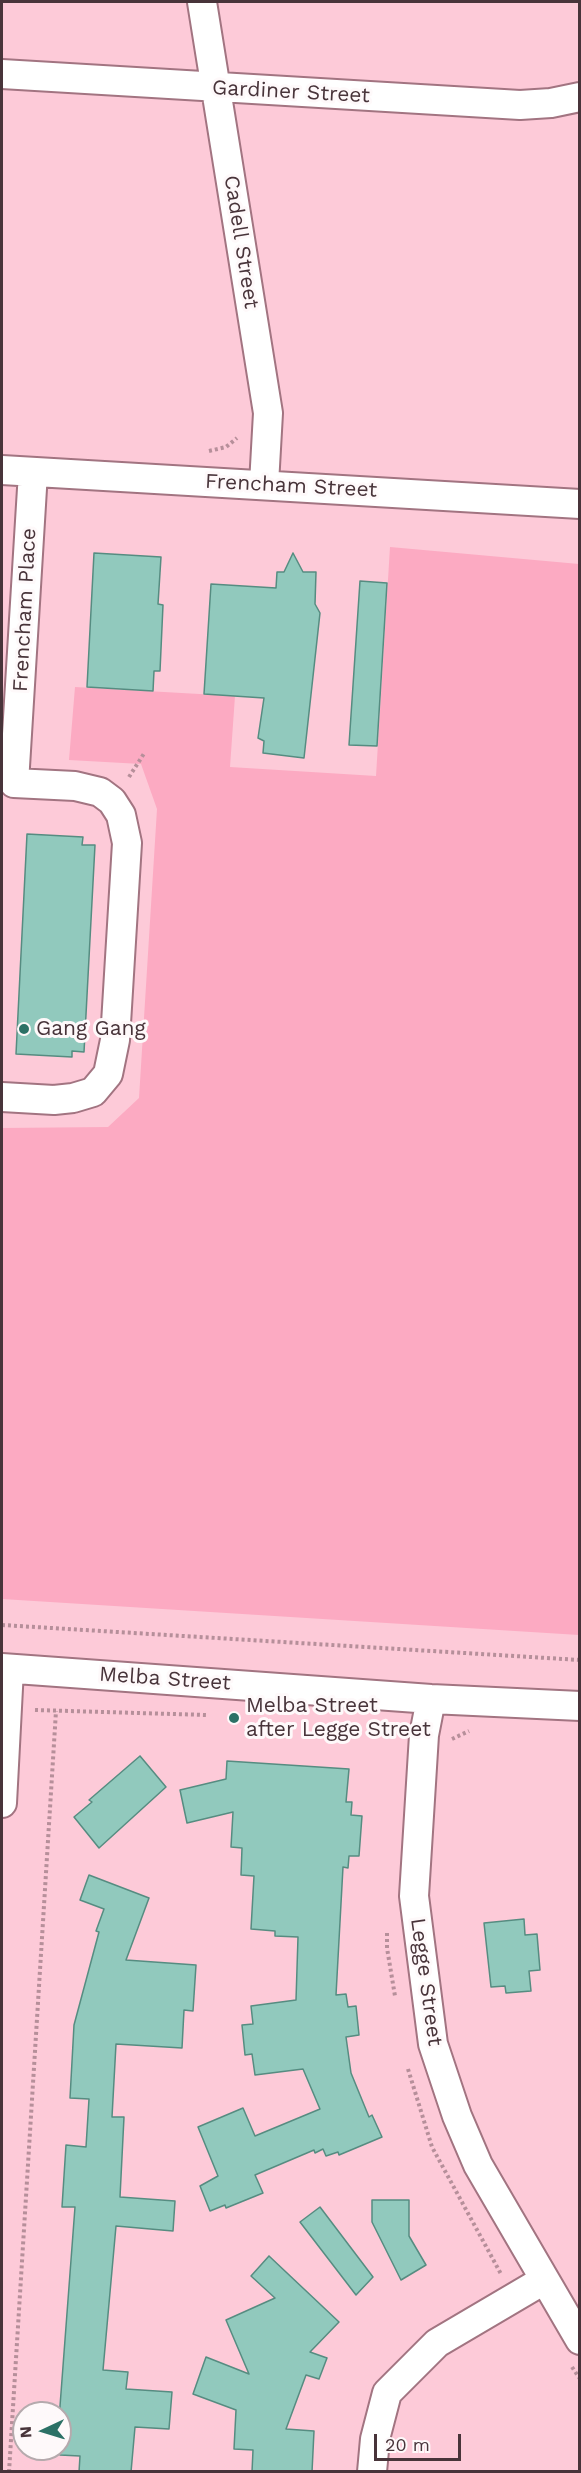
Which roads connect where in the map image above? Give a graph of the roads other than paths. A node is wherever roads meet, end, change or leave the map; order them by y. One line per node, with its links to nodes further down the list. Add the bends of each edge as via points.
1 (202, 2): 3 (street, Cadell Street)
2 (2, 74): 3 (street, Gardiner Street)
3 (216, 87): 4 (street, Gardiner Street, via 519,105); 7 (street, Cadell Street, via 268,413)
4 (579, 97)
5 (2, 470): 6 (street, Frencham Street)
6 (33, 472): 7 (street, Frencham Street); 9 (street, Frencham Place)
7 (264, 484): 8 (street, Frencham Street)
8 (579, 504)
9 (8, 783): 10 (street, Frencham Place, via 66,785 100,792 121,815 127,843 115,1040 108,1074 93,1092 74,1098)
10 (2, 1097)
11 (5, 1669): 12 (street, Melba Street); 14 (street)
12 (431, 1699): 13 (street, Melba Street); 15 (street, Legge Street, via 424,1736 414,1896 433,2044 478,2164)
13 (579, 1706)
14 (2, 1803)
15 (544, 2280): 16 (street, Legge Street); 17 (street, via 437,2343 387,2394 375,2439)
16 (579, 2340)
17 (372, 2472)

